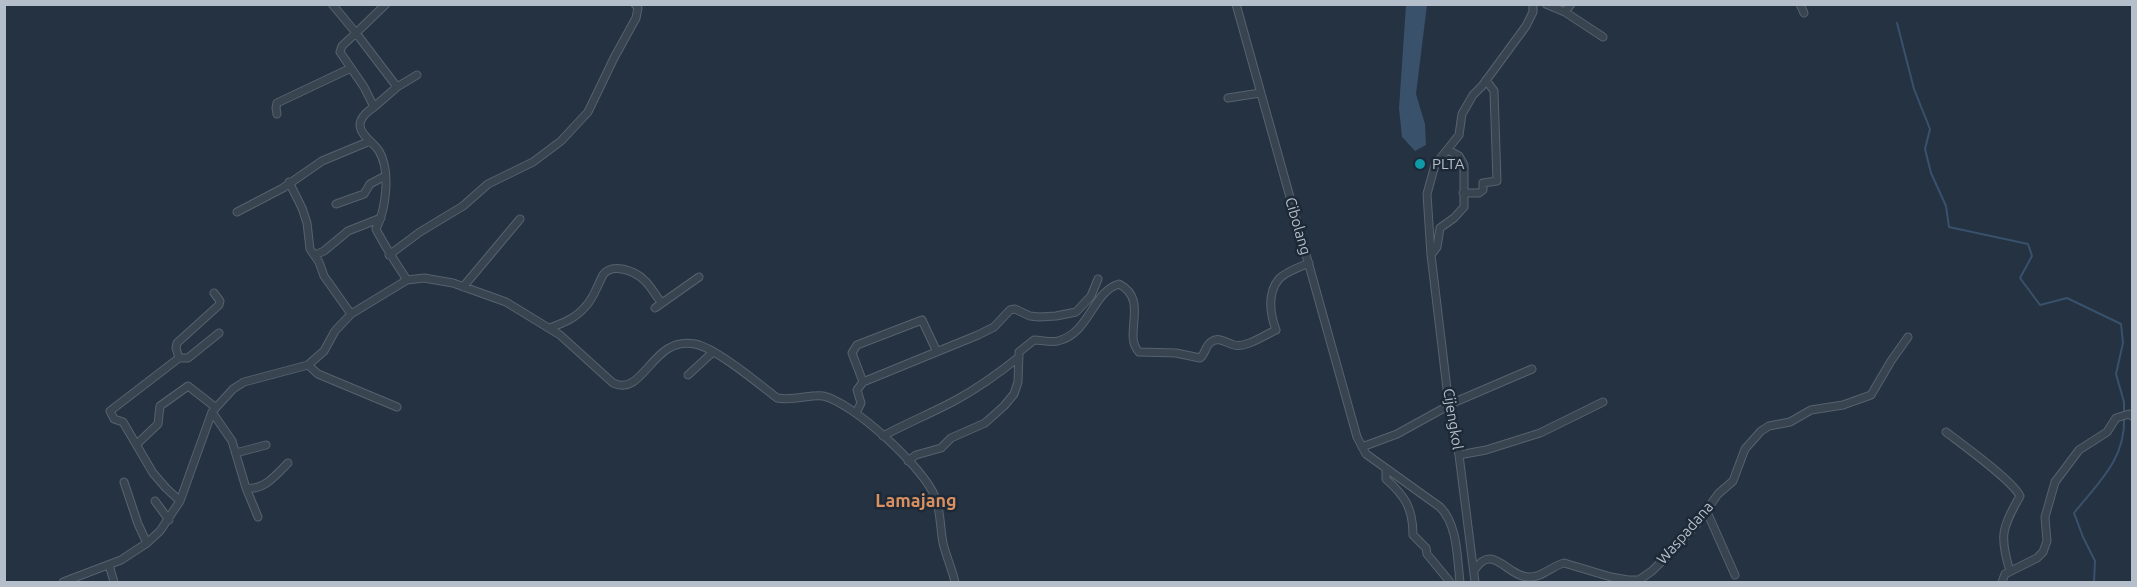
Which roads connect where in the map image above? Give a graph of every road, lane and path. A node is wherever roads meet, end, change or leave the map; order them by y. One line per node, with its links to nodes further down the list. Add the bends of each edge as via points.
1 (332, 4): 11 (street)
2 (386, 4): 11 (street)
3 (635, 4): 31 (street, via 636,18 588,112 561,141 533,162 488,184 463,206)
4 (1236, 4): 17 (street, Cibolang)
5 (1533, 4): 15 (street, Cijengkol, via 1526,26)
6 (1572, 4): 9 (street)
7 (1800, 4): 10 (street)
8 (1548, 5): 9 (street)
9 (1565, 12): 12 (street)
10 (1804, 13)
11 (356, 33): 13 (street, via 340,50); 16 (street)
12 (1603, 37)
13 (351, 68): 19 (street); 20 (street, via 277,104)
14 (417, 75): 16 (street)
15 (1486, 80): 22 (street, Cijengkol, via 1462,114 1459,135); 25 (street, via 1494,91 1497,181 1483,183 1479,193)
16 (397, 87): 19 (street)
17 (1260, 93): 18 (street); 33 (street, Cibolang)
18 (1228, 98)
19 (374, 106): 21 (street, via 360,122 360,129)
20 (277, 114)
21 (370, 141): 23 (street, via 380,152); 24 (street, via 322,161)
22 (1449, 150): 25 (street, Cijengkol, via 1464,165); 32 (street, Cijengkol, via 1436,165 1427,194)
23 (385, 176): 26 (street, via 370,184 364,194); 28 (street)
24 (289, 182): 27 (street); 30 (street, via 302,208 310,249)
25 (1463, 193): 32 (street, Cijengkol, via 1464,207 1440,228 1437,247)
26 (336, 204)
27 (237, 212)
28 (381, 218): 30 (street, via 348,231); 31 (street, via 376,229)
29 (520, 219): 37 (street)
30 (315, 255): 41 (street, via 324,276)
31 (389, 255): 35 (street)
32 (1431, 255): 55 (street, Cijengkol)
33 (1309, 263): 47 (street, via 1279,278 1274,288 1270,308 1276,330 1235,345 1216,339 1200,358 1139,352 1134,345 1134,300 1130,291 1119,284 1108,289 1073,335 1055,342 1034,340 1019,352); 63 (street, Cibolang)
34 (699, 277): 39 (street)
35 (408, 279): 37 (street, via 424,278); 41 (street)
36 (1098, 279): 45 (street, via 1076,312 1039,317 1010,310 994,327)
37 (464, 287): 42 (street, via 506,302)
38 (214, 293): 48 (street, via 219,304 177,343)
39 (661, 302): 40 (street); 42 (street, via 643,279 614,268 603,275 584,309)
40 (655, 308)
41 (351, 314): 49 (street, via 324,351)
42 (550, 328): 46 (street, via 620,386 633,383 656,357 673,347 695,344)
43 (219, 333): 48 (street, via 188,358)
44 (1908, 337): 73 (street, Waspadana, via 1871,395 1811,410 1761,431 1745,449 1736,477 1718,494)
45 (937, 352): 52 (street); 52 (street, via 922,320 857,345 852,353)
46 (716, 354): 51 (street); 57 (street, via 777,398 822,396)
47 (1019, 357): 60 (street, via 956,400); 66 (street, via 1018,382 1004,406 985,423)
48 (179, 358): 61 (street, via 110,411 114,419 123,422)
49 (308, 365): 54 (street, via 318,374); 56 (street, via 238,385)
50 (1532, 369): 55 (street)
51 (688, 375)
52 (863, 382): 57 (street, via 857,390 861,404)
53 (1603, 402): 65 (street, via 1540,433)
54 (398, 406)
55 (1449, 406): 63 (street, via 1397,434); 65 (street, Cijengkol)
56 (213, 409): 61 (street, via 191,387 186,387 160,406 158,424); 64 (street); 72 (street)
57 (856, 413): 60 (street)
58 (2128, 415): 79 (street, via 2116,418 2107,432 2079,450 2055,482 2045,517 2047,541 2043,552)
59 (1946, 432): 79 (street, via 2010,483 2020,496 2003,536)
60 (883, 436): 66 (street)
61 (137, 444): 72 (street, via 153,473)
62 (266, 446): 64 (street)
63 (1362, 447): 68 (street, Cibolang)
64 (236, 453): 70 (street)
65 (1459, 455): 78 (street, Cijengkol)
66 (908, 461): 83 (street, via 935,496 943,543)
67 (288, 463): 70 (street, via 258,488)
68 (1386, 469): 84 (street, via 1386,479 1402,493 1413,518 1413,535); 85 (street, Cibolang, via 1449,515)
69 (124, 482): 76 (street)
70 (246, 488): 74 (street)
71 (155, 501): 75 (street)
72 (180, 501): 75 (street)
73 (1707, 512): 78 (street, Waspadana, via 1639,580 1611,577 1564,563 1530,578 1492,559 1481,561); 80 (street)
74 (258, 517)
75 (169, 520): 76 (street)
76 (147, 543): 77 (street)
77 (109, 565): 81 (street); 82 (street)
78 (1474, 571): 86 (street, Cijengkol)
79 (2010, 571): 87 (street)
80 (1735, 575)
81 (63, 582)
82 (114, 582)
83 (956, 582)
84 (1450, 582)
85 (1460, 582)
86 (1475, 582)
87 (2002, 582)

